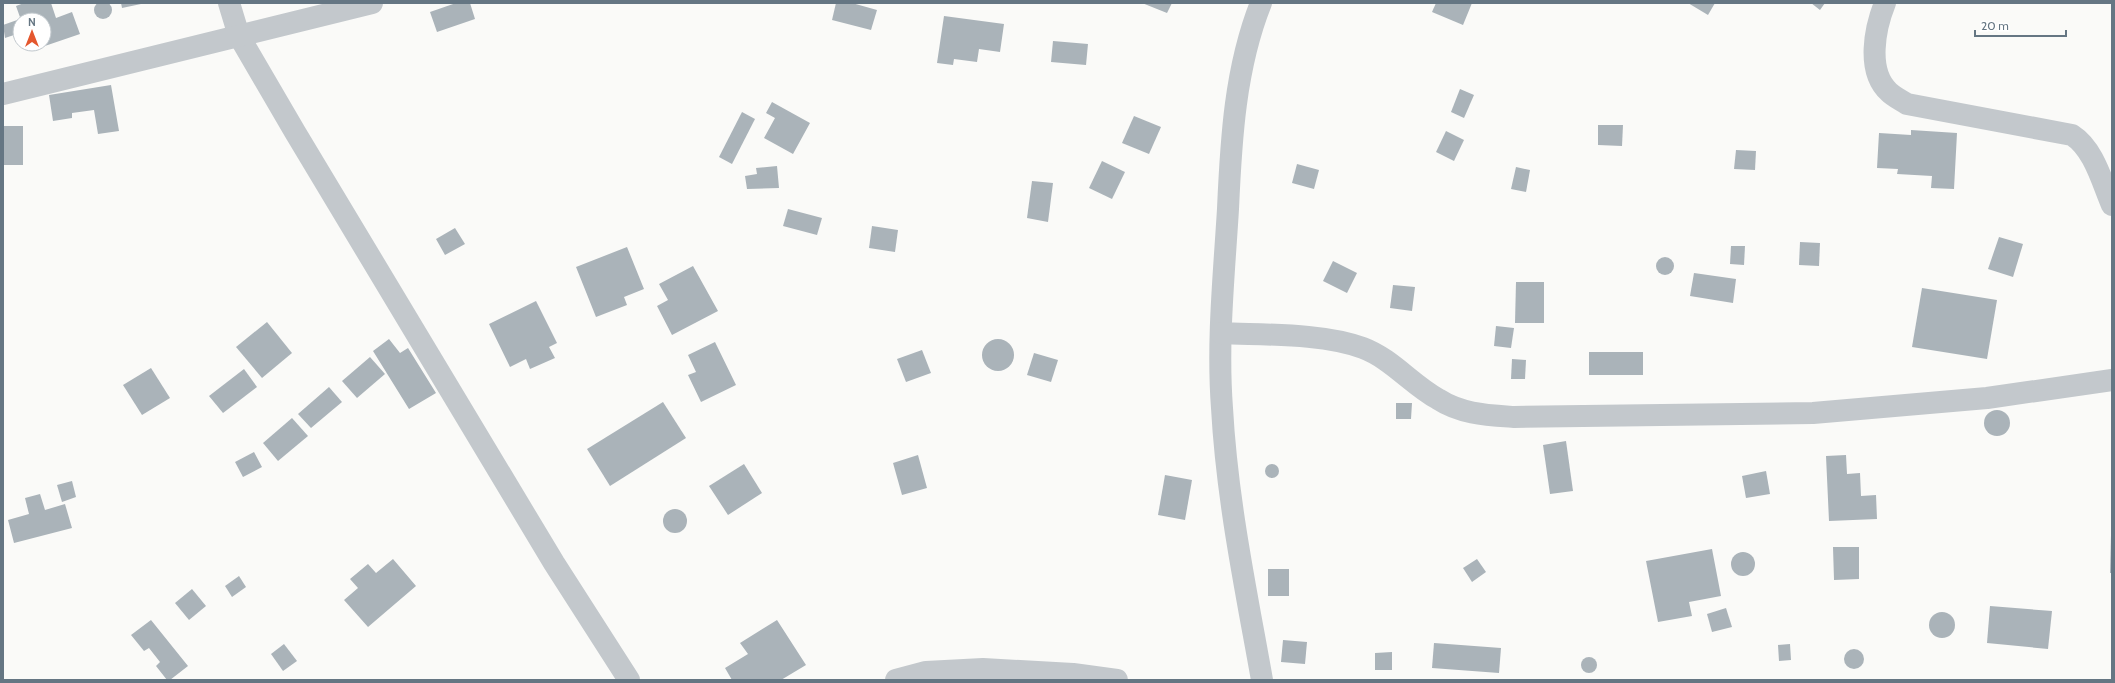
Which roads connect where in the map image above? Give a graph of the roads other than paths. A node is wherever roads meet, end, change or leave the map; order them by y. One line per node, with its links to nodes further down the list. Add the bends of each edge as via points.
1 (229, 3): 5 (street)
2 (372, 3): 5 (street)
3 (1261, 3): 8 (street, via 1245,57 1234,119)
4 (1885, 3): 7 (street, via 1875,47 1876,71 1888,91 1907,104 2072,135 2080,140 2088,152)
5 (239, 36): 6 (street); 10 (street, via 554,563)
6 (3, 94)
7 (2112, 205)
8 (1221, 333): 9 (street, via 1331,340 1362,348 1383,357 1437,399 1458,409 1514,417 1813,413 1987,398); 13 (street, via 1221,407 1228,481)
9 (2112, 380)
10 (629, 680)
11 (896, 680): 12 (street, via 926,672 983,669 1073,674)
12 (1117, 680)
13 (1262, 680)

